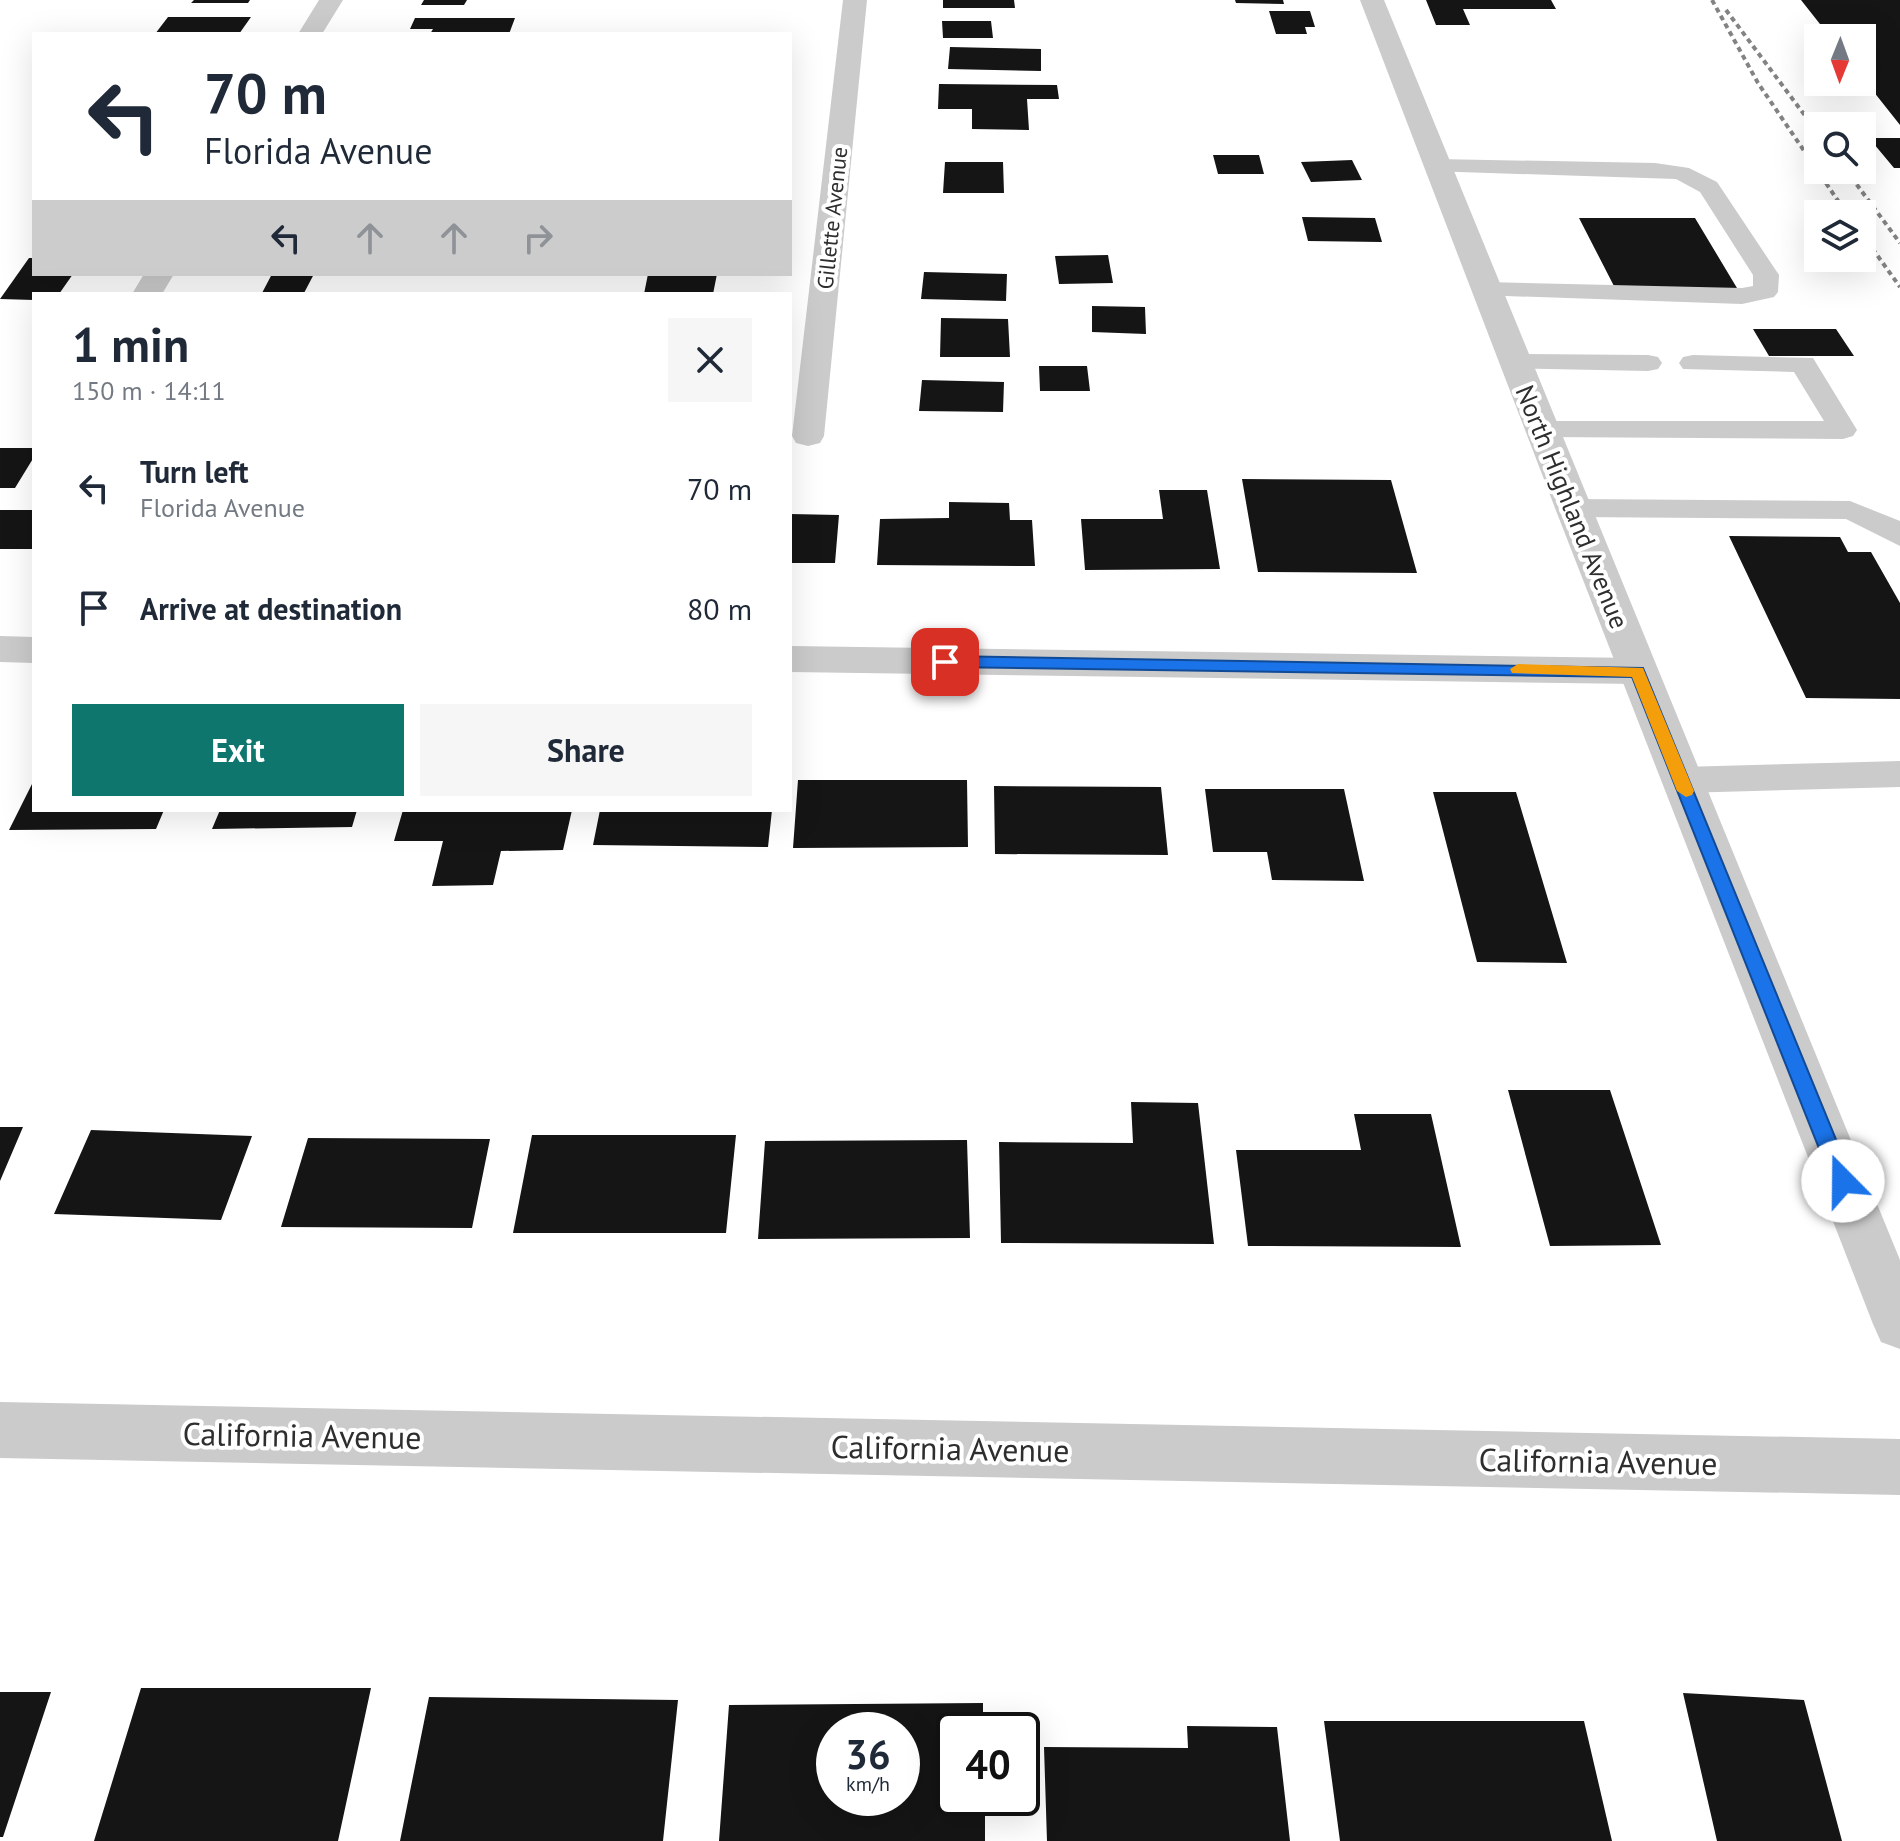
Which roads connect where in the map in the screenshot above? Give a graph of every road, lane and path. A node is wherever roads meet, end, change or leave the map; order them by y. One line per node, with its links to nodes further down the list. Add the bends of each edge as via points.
1 (331, 0): 4 (street)
2 (855, 0): 11 (street, Gillette Avenue)
3 (1372, 0): 5 (street, North Highland Avenue)
4 (311, 32)
5 (1437, 166): 6 (street, North Highland Avenue); 6 (lane, via 1681,173 1709,187 1766,275 1765,292 1742,296)
6 (1486, 290): 7 (street, North Highland Avenue)
7 (1514, 362): 8 (lane); 10 (street, North Highland Avenue)
8 (1648, 363)
9 (1693, 363): 10 (lane, via 1803,364 1843,430)
10 (1541, 429): 12 (street, North Highland Avenue)
11 (808, 436)
12 (1572, 508): 13 (lane, via 1850,510); 17 (street, North Highland Avenue)
13 (1900, 536)
14 (0, 649): 15 (street)
15 (32, 650)
16 (792, 659): 17 (street)
17 (1638, 671): 19 (street, North Highland Avenue)
18 (1900, 774): 19 (lane)
19 (1682, 780): 20 (street, North Highland Avenue)
20 (1900, 1324)
21 (0, 1430): 22 (street, California Avenue)
22 (1900, 1467)

